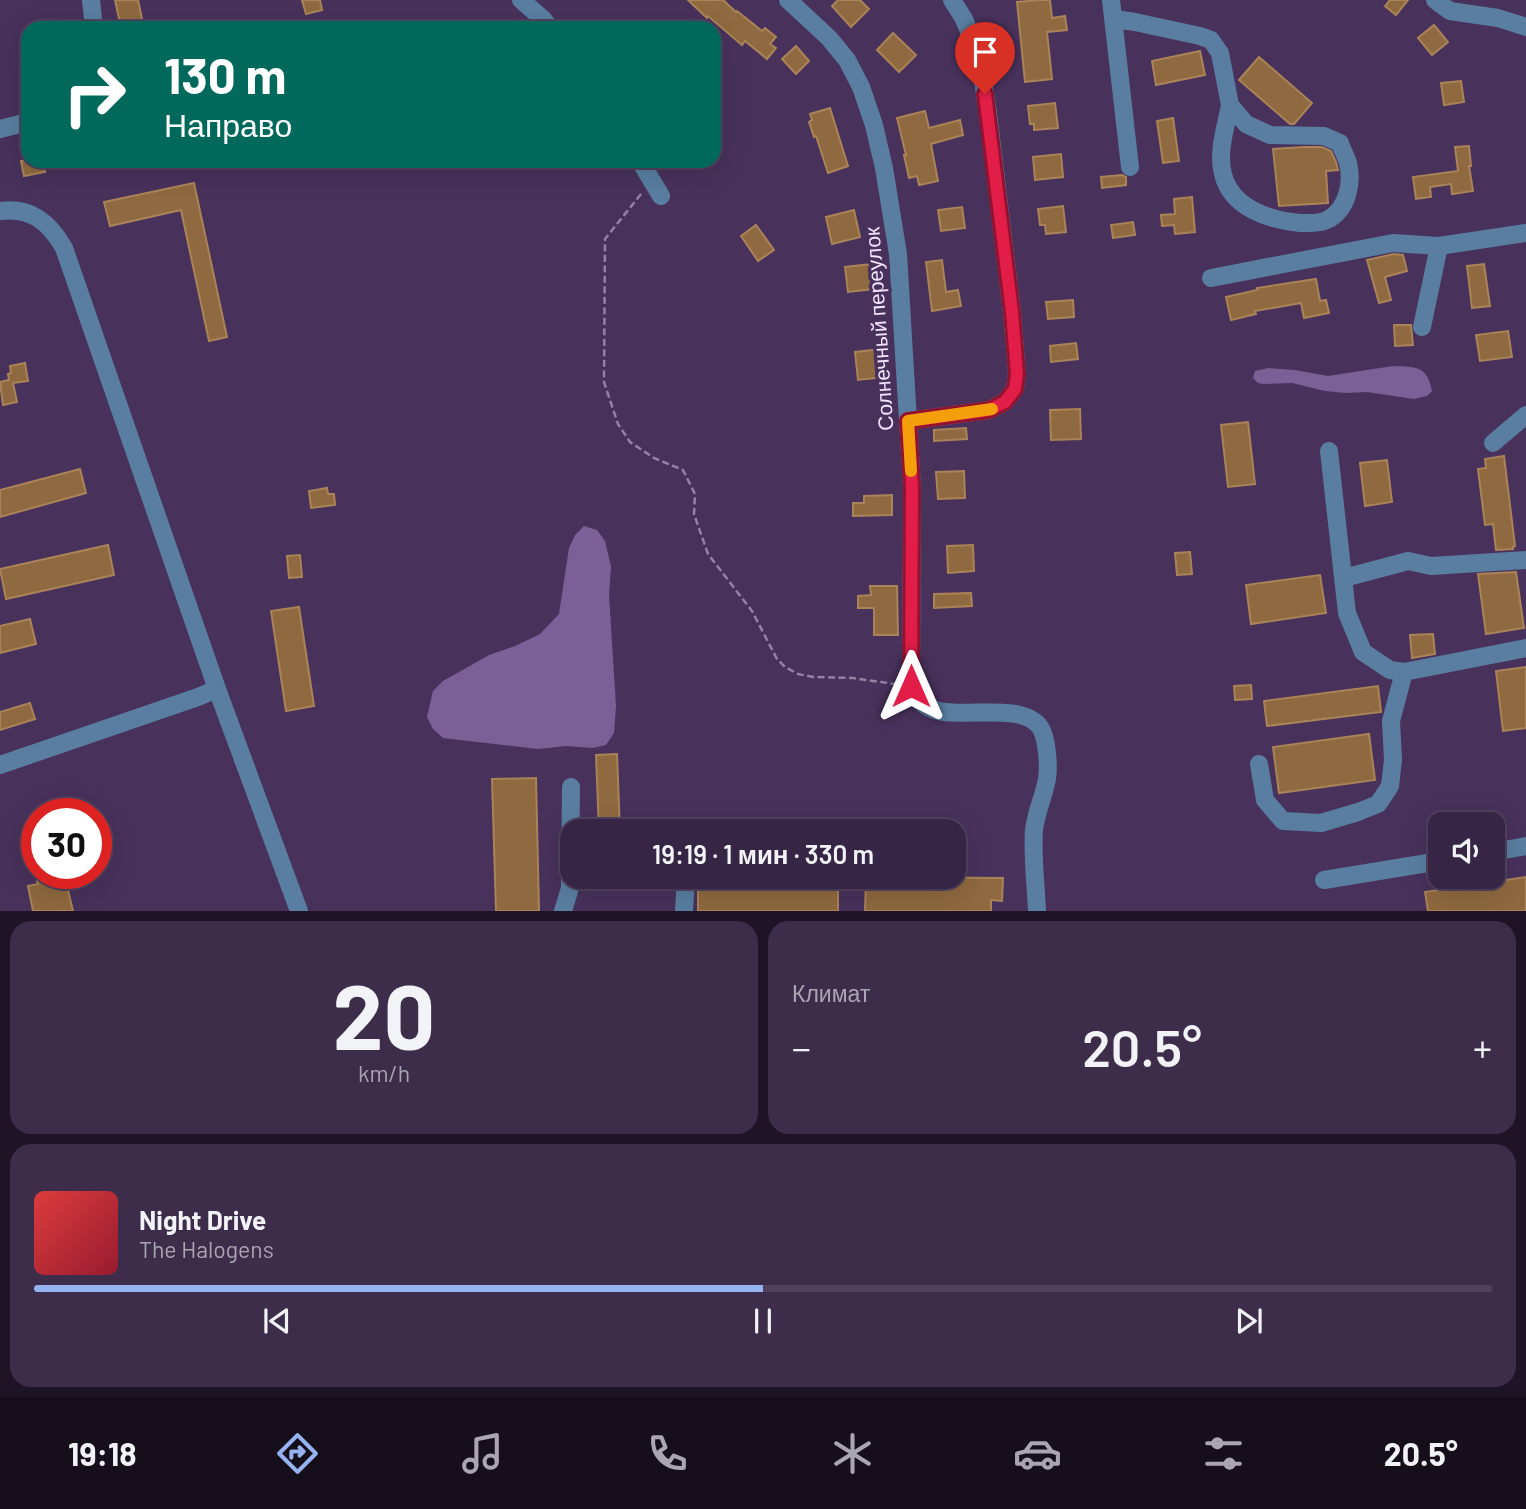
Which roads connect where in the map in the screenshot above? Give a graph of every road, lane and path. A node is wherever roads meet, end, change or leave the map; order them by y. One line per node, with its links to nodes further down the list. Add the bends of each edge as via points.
1 (90, 0): 8 (street)
2 (521, 0): 9 (street)
3 (788, 0): 24 (street, Солнечный переулок, via 847,60 874,125 898,254)
4 (952, 0): 24 (street, via 979,56 1017,374 1015,389 1005,402 989,410)
5 (1111, 0): 7 (street)
6 (1435, 0): 10 (street, via 1450,11)
7 (1114, 19): 11 (street, via 1210,40 1220,53); 14 (street)
8 (93, 21)
9 (545, 21)
10 (1526, 27)
11 (1230, 105): 11 (street, via 1221,162 1230,191 1248,208 1271,219 1311,223 1336,213 1350,177 1340,143 1324,136 1270,135 1245,124)
12 (21, 124): 13 (street)
13 (0, 129)
14 (1130, 167)
15 (644, 168): 16 (street)
16 (652, 180): 17 (street); 31 (path, via 605,239 604,382 618,424 630,442 683,470 695,494 694,514 708,554 752,611 785,667 813,677)
17 (661, 196)
18 (0, 211): 32 (street, via 34,216 55,233 64,248)
19 (1526, 233): 20 (street)
20 (1439, 246): 21 (street, via 1393,243); 22 (street)
21 (1211, 278)
22 (1422, 327)
23 (1526, 415): 25 (street)
24 (908, 421): 31 (street, Солнечный переулок)
25 (1493, 443)
26 (1329, 451): 28 (street)
27 (1526, 560): 28 (street, via 1431,566 1408,561)
28 (1344, 578): 30 (street, via 1348,613 1363,652 1390,670)
29 (1526, 648): 30 (street)
30 (1404, 673): 33 (street, via 1391,721 1390,786 1378,804 1321,823 1283,821 1265,800)
31 (911, 686): 44 (street, via 915,696 932,709 1020,714 1041,728 1047,778 1034,831)
32 (217, 689): 34 (street); 41 (street)
33 (1259, 764)
34 (0, 765)
35 (571, 787): 42 (street, via 570,888)
36 (1526, 846): 37 (street)
37 (1505, 850)
38 (1428, 862): 39 (street)
39 (1324, 880)
40 (685, 889): 43 (street)
41 (299, 911)
42 (563, 911)
43 (684, 911)
44 (1037, 911)

